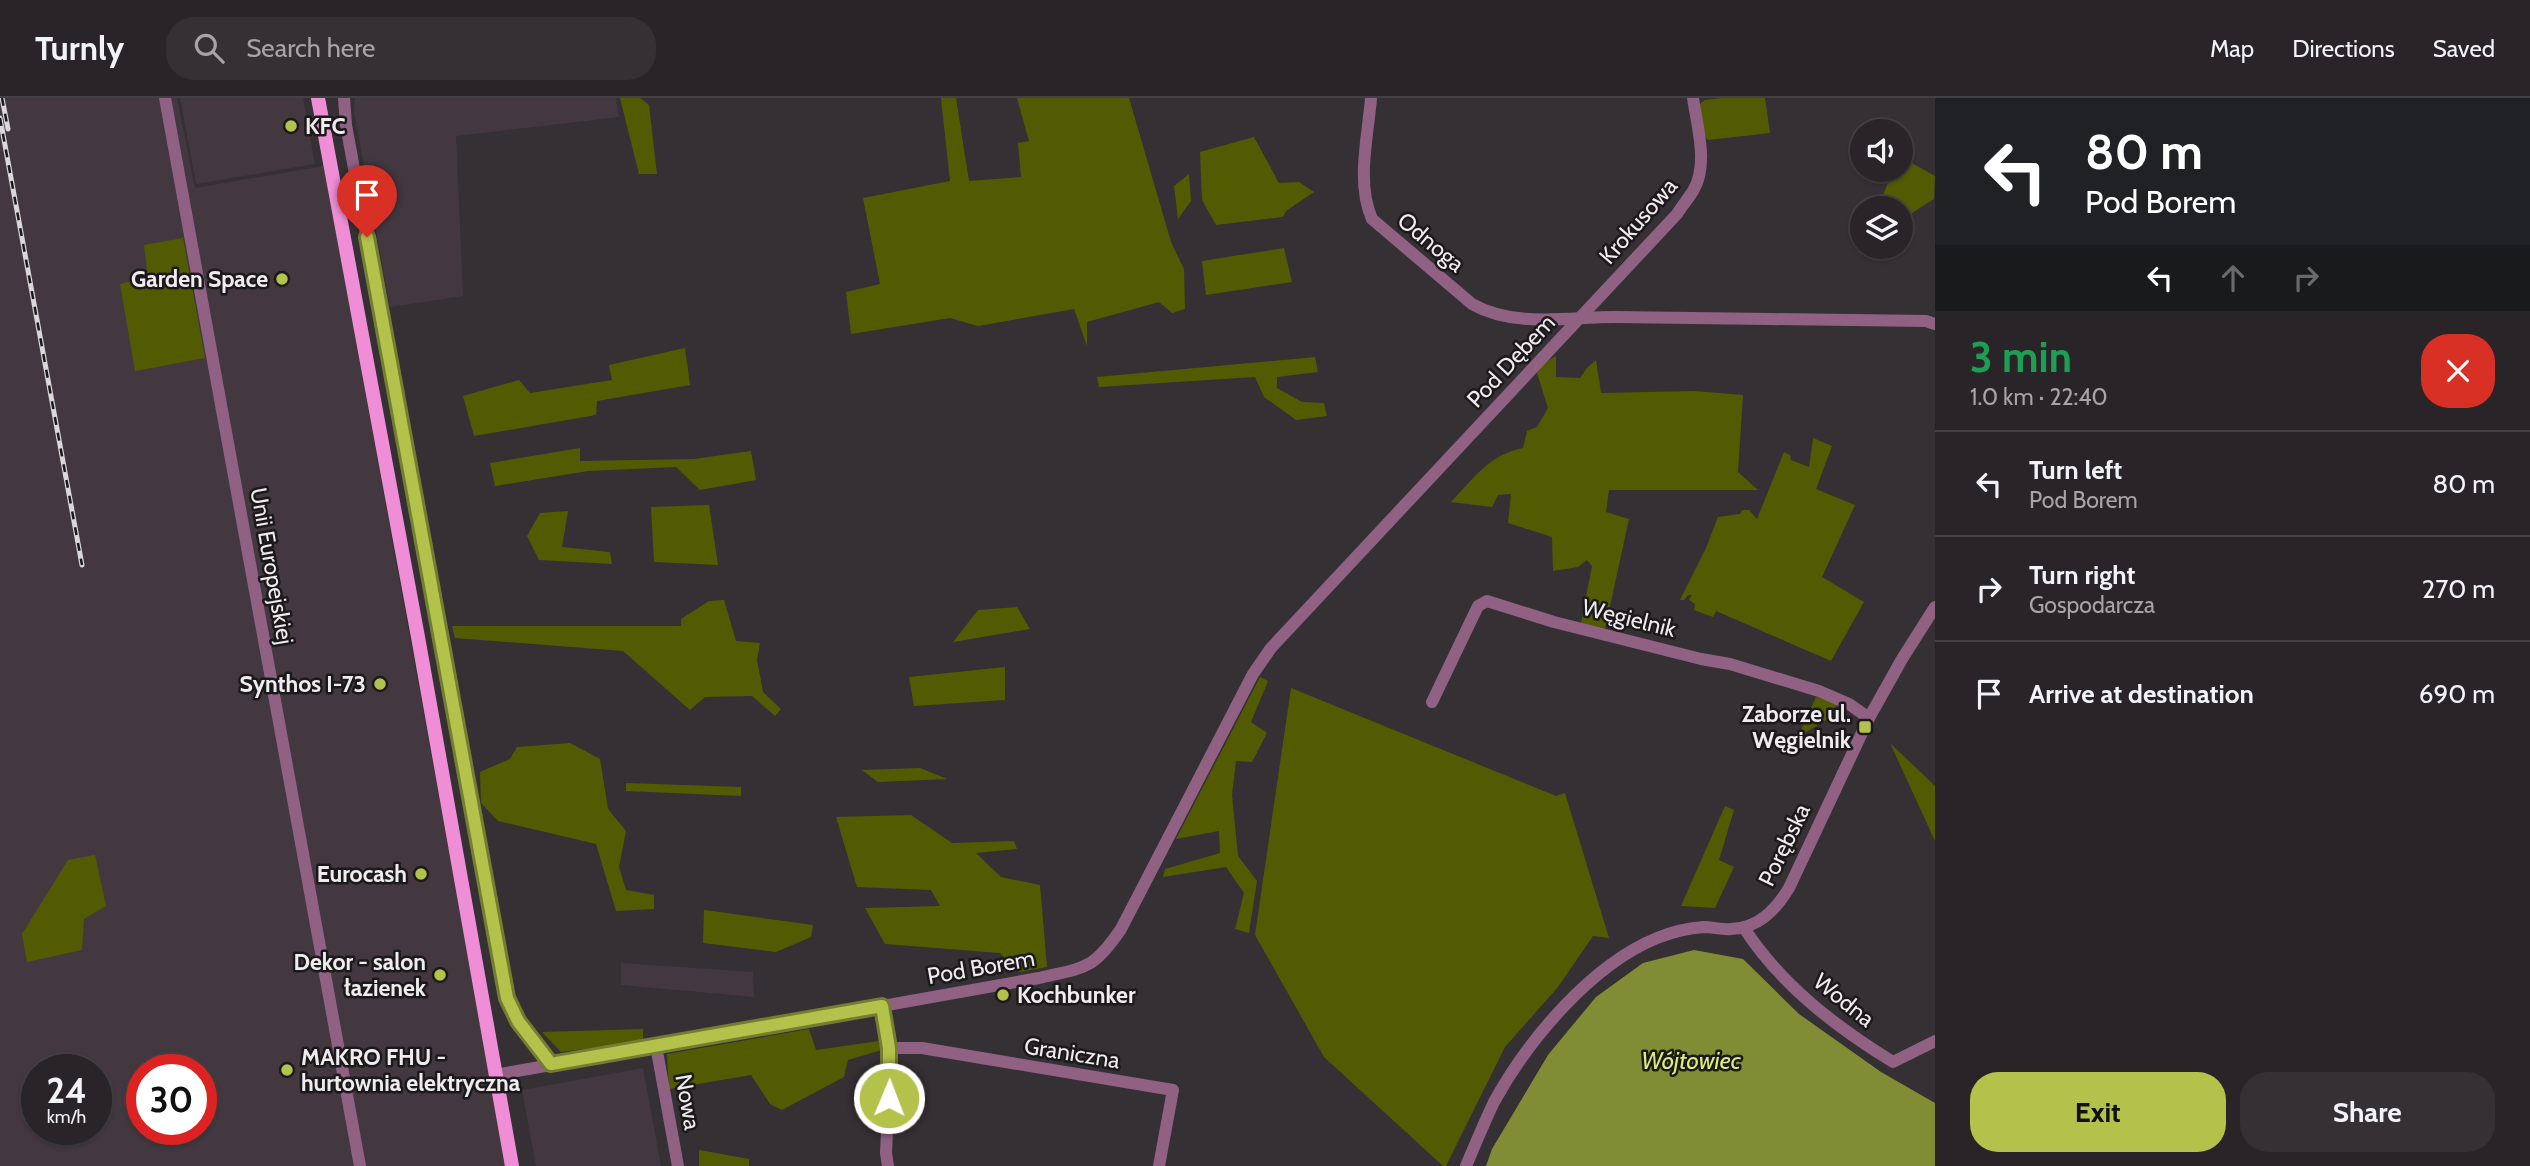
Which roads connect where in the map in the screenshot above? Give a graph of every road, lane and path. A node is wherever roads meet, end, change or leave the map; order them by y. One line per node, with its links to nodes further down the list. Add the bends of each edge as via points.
1 (165, 98): 19 (street, Unii Europejskiej)
2 (318, 98): 18 (main road)
3 (344, 98): 17 (street, via 507,998 518,1021)
4 (1371, 98): 6 (street, Odnoga, via 1364,184 1372,219 1485,311 1520,319)
5 (1693, 98): 6 (street, Krokusowa, via 1700,157 1694,190)
6 (1580, 317): 7 (street, Pod Dębem); 9 (street, Pod Dębem)
7 (1935, 324)
8 (1935, 607): 11 (street, Porębska)
9 (1287, 632): 13 (street, Pod Borem, via 1253,674 1104,954 1094,963 1039,978)
10 (1432, 702): 11 (street, Węgielnik, via 1478,606 1487,601 1819,691)
11 (1869, 718): 12 (street, Porębska, via 1789,888 1773,912)
12 (1744, 928): 14 (street, Wodna, via 1780,973 1828,1018 1893,1062); 24 (street, Porębska, via 1686,930 1655,939 1624,954 1573,996 1495,1102)
13 (882, 1006): 15 (street, Pod Borem); 16 (street)
14 (1935, 1041)
15 (656, 1046): 17 (street, Pod Borem); 21 (street, Nowa)
16 (889, 1048): 22 (street); 23 (street, Graniczna, via 922,1048 1172,1090)
17 (551, 1064): 18 (street, Pod Borem)
18 (495, 1075): 20 (main road)
19 (360, 1166)
20 (512, 1166)
21 (678, 1166)
22 (888, 1166)
23 (1159, 1166)
24 (1466, 1166)

